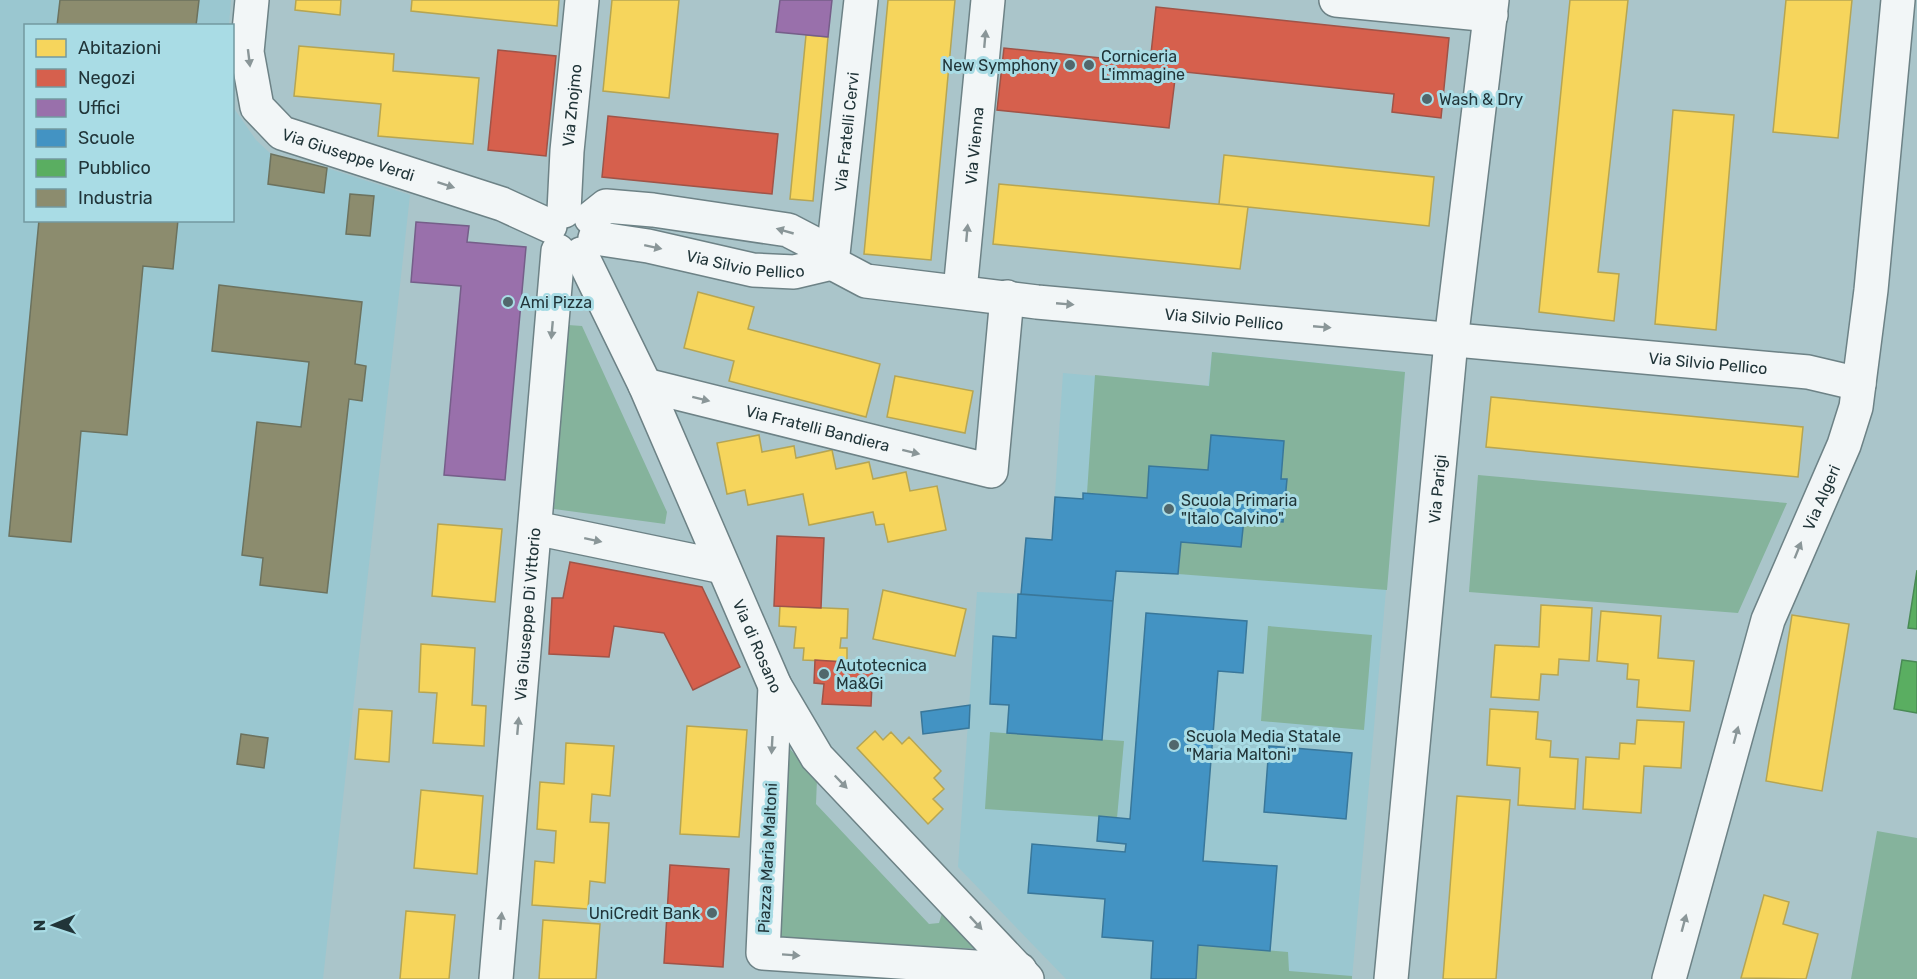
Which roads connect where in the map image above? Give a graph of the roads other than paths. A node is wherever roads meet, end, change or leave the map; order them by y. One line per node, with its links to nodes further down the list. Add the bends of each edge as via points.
1 (252, 0): 8 (street, Via Giuseppe Verdi, one-way to 8, via 247,52 256,107 282,133 483,197)
2 (582, 0): 8 (street, Via Znojmo, via 568,144)
3 (861, 0): 9 (street, Via Fratelli Cervi)
4 (988, 0): 10 (street, Via Vienna, one-way to 4)
5 (1336, 0): 7 (street)
6 (1898, 0): 14 (street, Via Algeri)
7 (1492, 8): 12 (street, Via Parigi)
8 (573, 233): 9 (street, Via Silvio Pellico, one-way to 9, via 753,270 794,272); 9 (street, one-way to 8, via 811,242 788,230 653,210 606,206); 13 (street, Via di Rosano); 15 (street, Via Giuseppe Di Vittorio, one-way to 15)
9 (832, 263): 10 (street, Via Silvio Pellico, via 866,281)
10 (960, 291): 11 (street, Via Silvio Pellico)
11 (1007, 297): 12 (street, Via Silvio Pellico, one-way to 12); 13 (street, Via Fratelli Bandiera, one-way to 11, via 991,471)
12 (1451, 340): 14 (street, Via Silvio Pellico, via 1808,372); 20 (street, Via Parigi)
13 (645, 386): 16 (street, Via di Rosano)
14 (1858, 396): 21 (street, Via Algeri, one-way to 14, via 1768,620 1844,445)
15 (535, 528): 16 (street, one-way to 16); 19 (street, Via Giuseppe Di Vittorio, one-way to 15)
16 (723, 567): 17 (street, Via di Rosano)
17 (775, 686): 18 (street, Via di Rosano, one-way to 18, via 817,757); 18 (street, Piazza Maria Maltoni, one-way to 18, via 763,953)
18 (1023, 975)
19 (496, 979)
20 (1391, 979)
21 (1669, 979)

